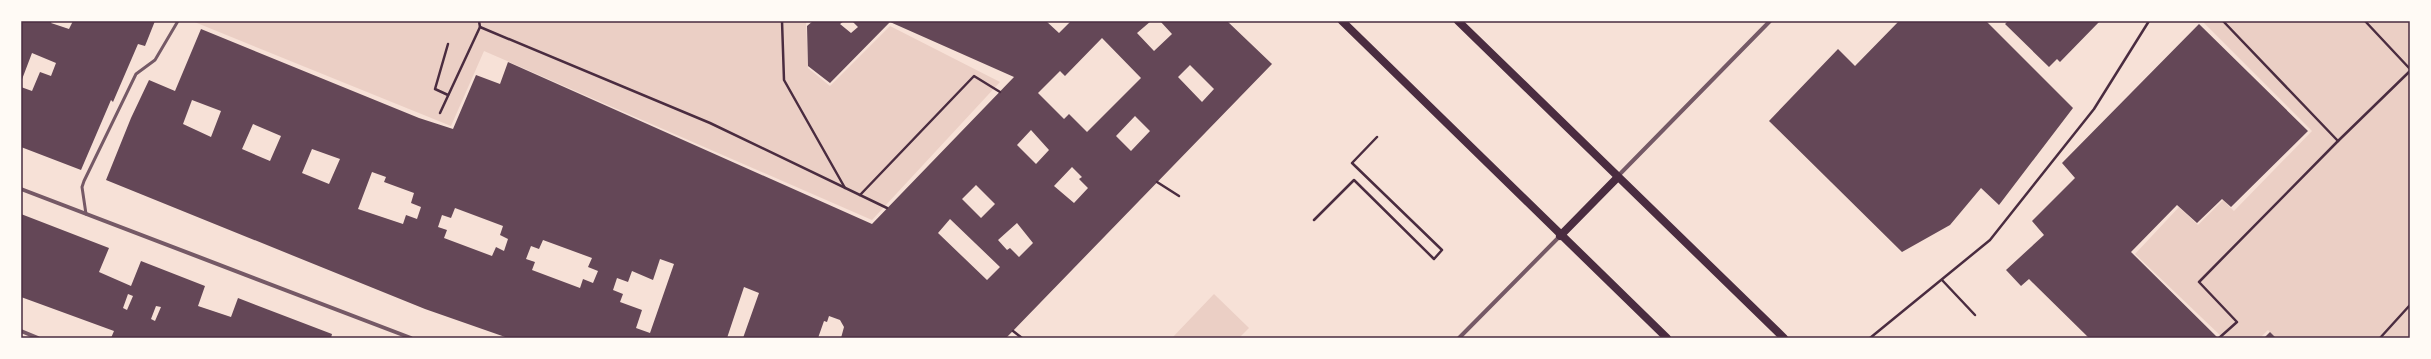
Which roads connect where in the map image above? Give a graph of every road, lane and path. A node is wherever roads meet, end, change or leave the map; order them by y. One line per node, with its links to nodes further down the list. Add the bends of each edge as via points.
1 (178, 21): 25 (lane, via 155,60 136,74 88,174 82,187)
2 (479, 21): 10 (path)
3 (782, 21): 20 (path, via 784,80)
4 (1342, 21): 27 (main road)
5 (1458, 21): 18 (main road)
6 (1770, 21): 18 (street)
7 (2149, 21): 28 (path, via 2094,109 1990,240)
8 (2223, 21): 17 (path)
9 (2365, 21): 12 (path)
10 (480, 28): 14 (path); 20 (path, via 710,123)
11 (448, 44): 14 (path, via 435,89)
12 (2410, 70): 17 (path)
13 (1000, 92): 22 (path, via 974,76)
14 (448, 95): 15 (path)
15 (440, 113)
16 (1377, 137): 26 (path, via 1352,163 1442,250 1434,259 1354,180)
17 (2338, 141): 40 (path, via 2199,282 2237,322)
18 (1617, 178): 27 (main road); 38 (main road)
19 (1157, 182): 23 (path)
20 (845, 188): 22 (path)
21 (21, 190): 25 (street)
22 (860, 195): 24 (path)
23 (1179, 196)
24 (887, 208)
25 (86, 216): 34 (street)
26 (1314, 220)
27 (1560, 236): 36 (street); 37 (main road)
28 (1942, 280): 30 (path); 39 (path)
29 (2410, 305): 41 (path)
30 (1975, 315)
31 (21, 331): 33 (street)
32 (1013, 331): 35 (path)
33 (38, 338)
34 (411, 338)
35 (1022, 338)
36 (1459, 338)
37 (1667, 338)
38 (1784, 338)
39 (1870, 338)
40 (2219, 338)
41 (2380, 338)

